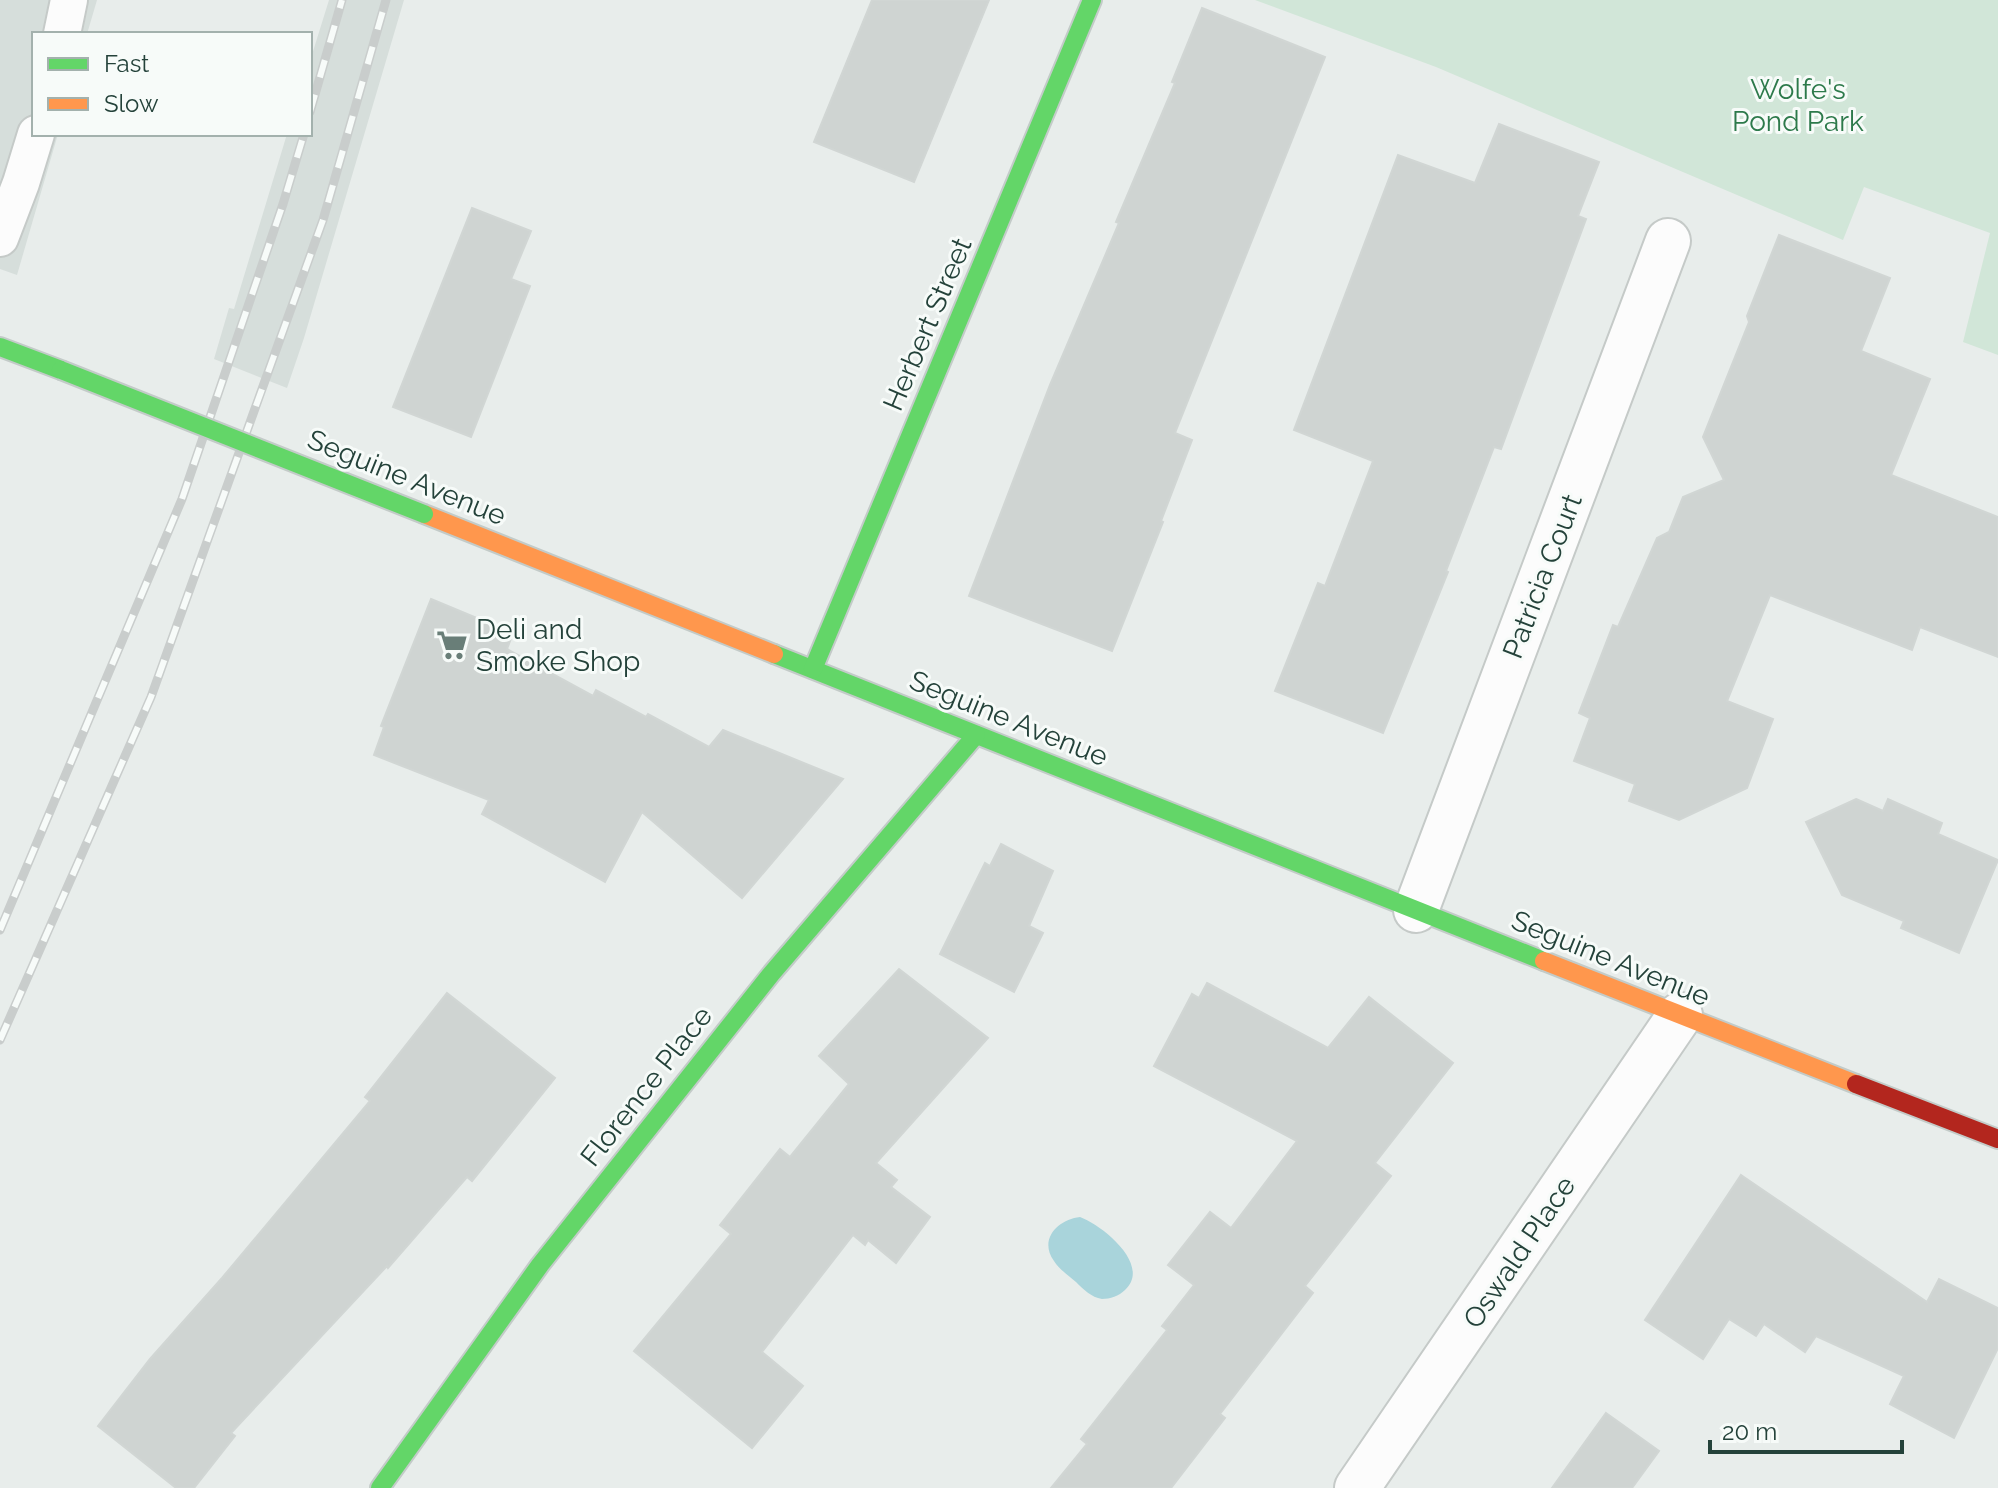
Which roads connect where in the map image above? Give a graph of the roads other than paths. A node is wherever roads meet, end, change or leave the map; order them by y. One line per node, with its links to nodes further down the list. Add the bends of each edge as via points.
1 (69, 0): 3 (lane)
2 (1092, 0): 8 (street, Herbert Street)
3 (62, 32)
4 (35, 136): 5 (lane)
5 (0, 238)
6 (1668, 241): 10 (street, Patricia Court)
7 (0, 347): 8 (street, Seguine Avenue, bridge)
8 (813, 669): 9 (street, Seguine Avenue)
9 (976, 735): 10 (street, Seguine Avenue); 13 (street, Florence Place, via 772,973 540,1265)
10 (1416, 910): 11 (street, Seguine Avenue)
11 (1680, 1015): 12 (street, Seguine Avenue); 14 (street, Oswald Place)
12 (1998, 1139)
13 (380, 1488)
14 (1357, 1488)

